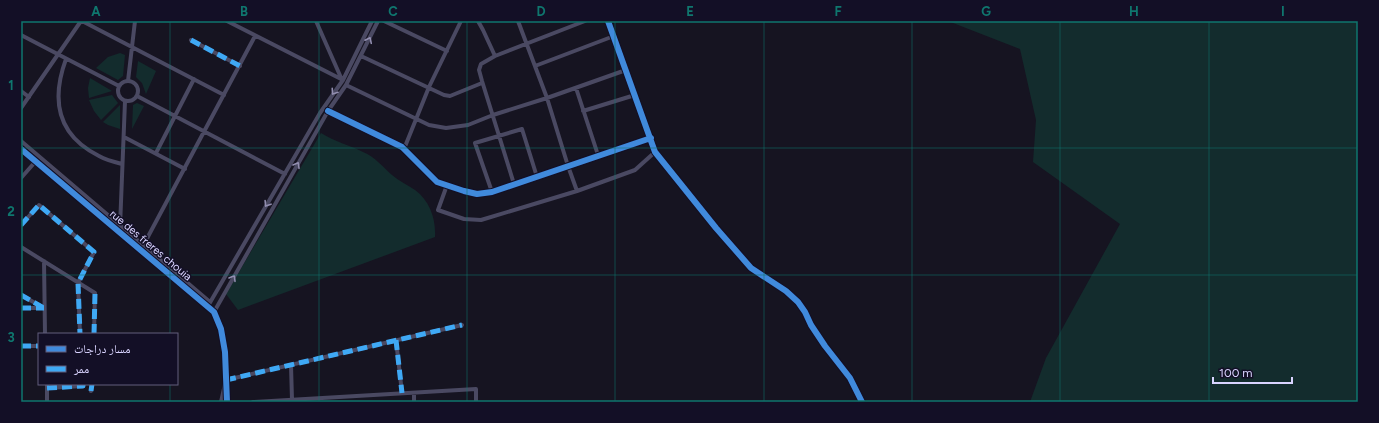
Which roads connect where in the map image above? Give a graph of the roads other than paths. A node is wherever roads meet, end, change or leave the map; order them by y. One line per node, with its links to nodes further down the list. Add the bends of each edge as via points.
1 (81, 21): 18 (street); 20 (street)
2 (135, 21): 18 (street)
3 (227, 21): 14 (street)
4 (316, 21): 28 (street)
5 (372, 21): 28 (street)
6 (378, 21): 21 (street, one-way to 6)
7 (384, 21): 19 (street)
8 (461, 21): 19 (street)
9 (478, 21): 22 (street)
10 (518, 21): 17 (street)
11 (585, 21): 17 (street)
12 (608, 21): 15 (street)
13 (21, 35): 20 (street)
14 (255, 36): 24 (street); 28 (street)
15 (614, 36): 25 (street); 26 (street)
16 (191, 40): 24 (street)
17 (527, 44): 22 (street); 25 (street)
18 (132, 47): 27 (street); 29 (street)
19 (447, 51): 33 (street)
20 (59, 54): 23 (street); 39 (street)
21 (361, 56): 31 (street); 33 (street)
22 (495, 56): 30 (street, via 481,64 479,70)
23 (66, 59): 32 (street); 59 (street, via 58,89 63,122 79,144 100,157)
24 (240, 66): 38 (street)
25 (535, 66): 40 (street)
26 (626, 70): 34 (street); 36 (street)
27 (194, 80): 38 (street); 46 (street)
28 (342, 80): 62 (street, one-way to 62)
29 (128, 81): 32 (street); 37 (street, via 137,86)
30 (482, 83): 33 (street, via 450,96); 45 (street)
31 (346, 85): 43 (street); 47 (street)
32 (118, 86): 41 (street, via 118,95)
33 (428, 87): 47 (street)
34 (576, 88): 40 (street); 44 (street)
35 (21, 91): 39 (street)
36 (635, 95): 44 (street); 51 (street)
37 (137, 96): 41 (street, via 132,101); 46 (street)
38 (224, 96): 48 (street)
39 (29, 97): 42 (street)
40 (547, 98): 45 (street); 60 (street)
41 (125, 101): 50 (street)
42 (21, 108)
43 (328, 111): 54 (street); 81 (street, one-way to 43)
44 (583, 111): 57 (street)
45 (493, 115): 47 (street, via 468,125 446,128 429,125); 49 (street)
46 (175, 116): 48 (street); 56 (street)
47 (416, 119): 54 (street)
48 (204, 132): 61 (street); 62 (street)
49 (499, 136): 63 (street, via 522,129); 65 (street); 68 (street, via 475,143)
50 (124, 137): 56 (street); 59 (street)
51 (651, 138): 55 (street); 57 (street)
52 (21, 142): 70 (street)
53 (21, 149): 58 (street, rue des freres chouia)
54 (404, 149): 66 (street, via 437,182)
55 (655, 152): 67 (street, via 635,170); 107 (street, via 752,268 798,302 825,346 850,378)
56 (156, 153): 61 (street)
57 (598, 155): 60 (street)
58 (36, 161): 64 (street); 71 (street, rue des freres chouia)
59 (122, 164): 70 (street)
60 (568, 166): 63 (street); 67 (street)
61 (185, 169): 72 (street)
62 (285, 174): 78 (street, one-way to 78)
63 (537, 177): 65 (street)
64 (21, 178)
65 (514, 184): 68 (street)
66 (447, 185): 67 (street, via 438,210 464,219 481,220); 68 (street, via 477,194)
67 (577, 191)
68 (492, 192)
69 (21, 225): 76 (street, via 39,205 94,252)
70 (120, 226): 71 (street); 72 (street)
71 (119, 232): 74 (street, rue des freres chouia)
72 (144, 246): 74 (street); 78 (street)
73 (21, 247): 75 (street)
74 (141, 250): 78 (street, rue des freres chouia)
75 (44, 261): 76 (street); 80 (street)
76 (78, 283): 84 (street); 85 (street, via 96,293)
77 (21, 295): 80 (street)
78 (209, 304): 81 (street, rue des freres chouia)
79 (21, 308): 80 (street)
80 (44, 308): 83 (street)
81 (214, 312): 90 (street, rue des freres chouia, via 226,352)
82 (462, 325): 86 (street)
83 (45, 333)
84 (80, 333)
85 (94, 333)
86 (396, 340): 89 (street); 96 (street)
87 (21, 346): 88 (street)
88 (38, 346)
89 (291, 365): 90 (street); 98 (street)
90 (226, 380): 101 (street); 102 (street)
91 (83, 385): 93 (street)
92 (92, 385): 94 (street)
93 (47, 386): 100 (street)
94 (92, 391)
95 (414, 392): 96 (street); 105 (street); 106 (street, via 476,389)
96 (402, 393): 97 (street)
97 (351, 396): 98 (street); 104 (street)
98 (292, 400): 99 (street)
99 (286, 401): 103 (street)
100 (47, 402)
101 (221, 402)
102 (227, 402)
103 (253, 402)
104 (352, 402)
105 (414, 402)
106 (476, 402)
107 (862, 402)

